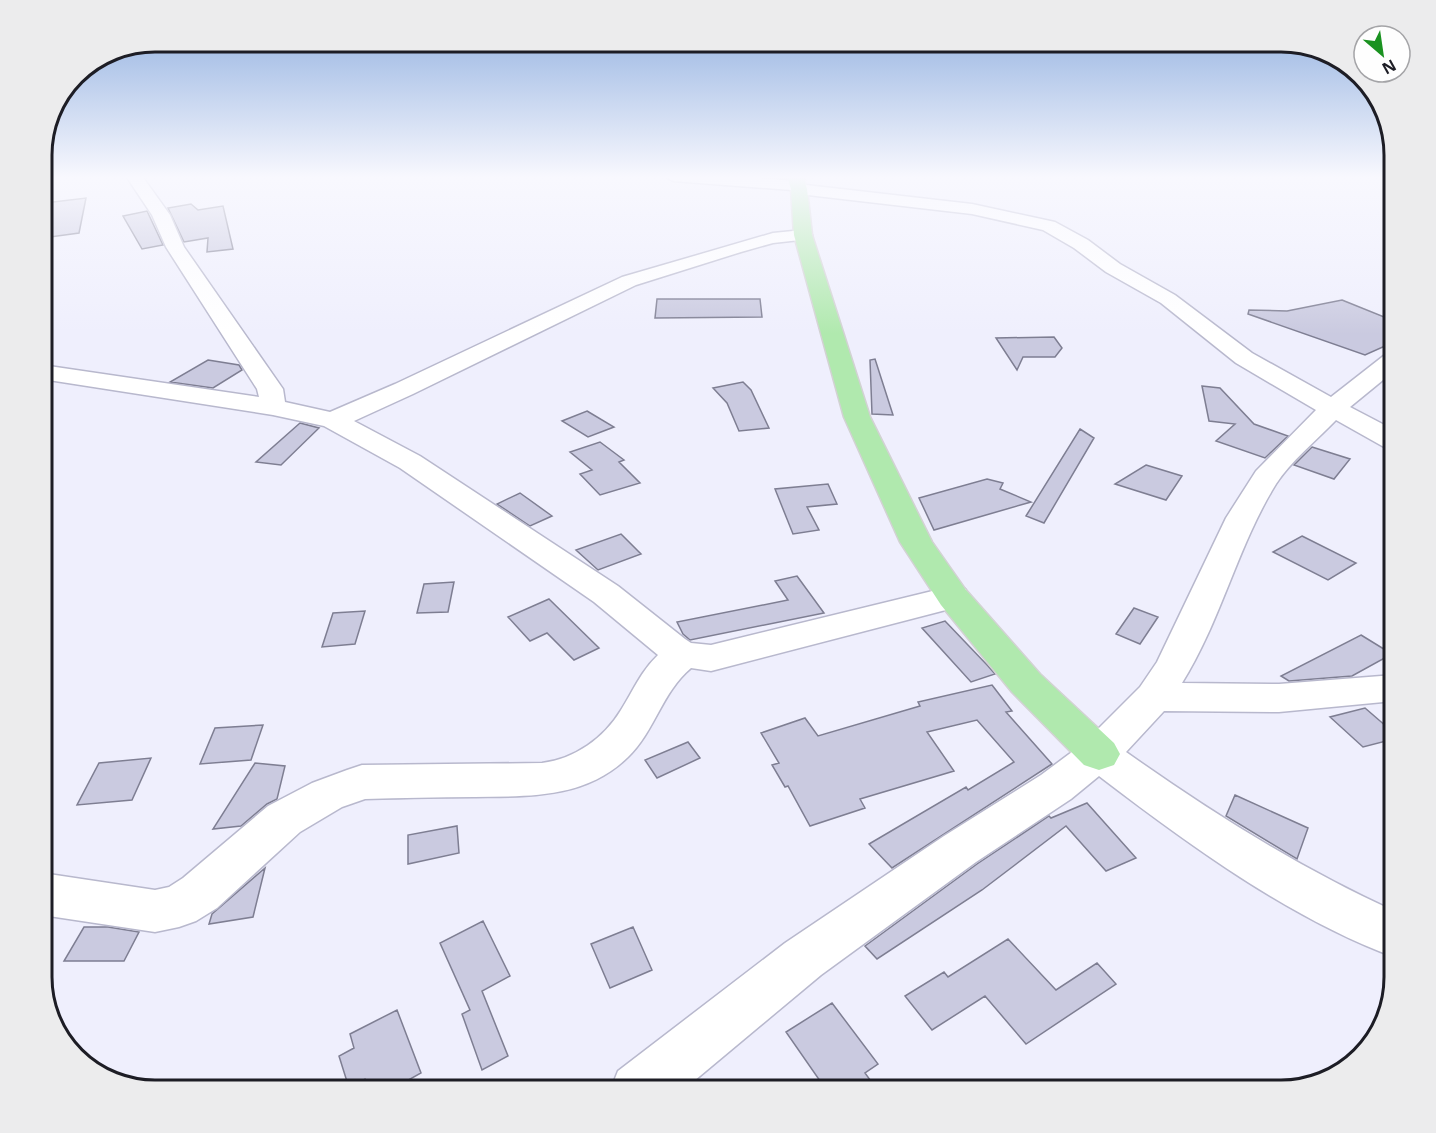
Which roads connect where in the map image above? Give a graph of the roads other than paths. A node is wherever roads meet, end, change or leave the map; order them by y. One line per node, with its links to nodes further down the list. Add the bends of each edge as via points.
1 (167, 229): 7 (street, via 175,247 270,389)
2 (802, 229): 4 (main road)
3 (1054, 229): 8 (street, via 1168,299 1244,358)
4 (803, 235): 9 (street, via 724,250 629,282); 11 (main road, via 857,417 916,542)
5 (1384, 367): 8 (street)
6 (53, 374): 7 (street)
7 (273, 407): 9 (street)
8 (1333, 408): 10 (street); 14 (street, via 1266,477 1241,518 1188,640)
9 (333, 420): 12 (street, via 410,462 498,520 606,594)
10 (1384, 436)
11 (952, 597): 12 (street, via 711,658); 15 (main road, via 1026,683)
12 (683, 654): 16 (street, via 663,670 650,688 634,723 595,762 572,774 542,779 362,782 327,795 284,819 200,893 179,906 155,911)
13 (1384, 689): 14 (street, via 1279,698)
14 (1154, 697): 15 (street)
15 (1099, 754): 17 (street, via 1218,839); 18 (street, via 803,959)
16 (53, 896)
17 (1384, 930)
18 (652, 1080)

